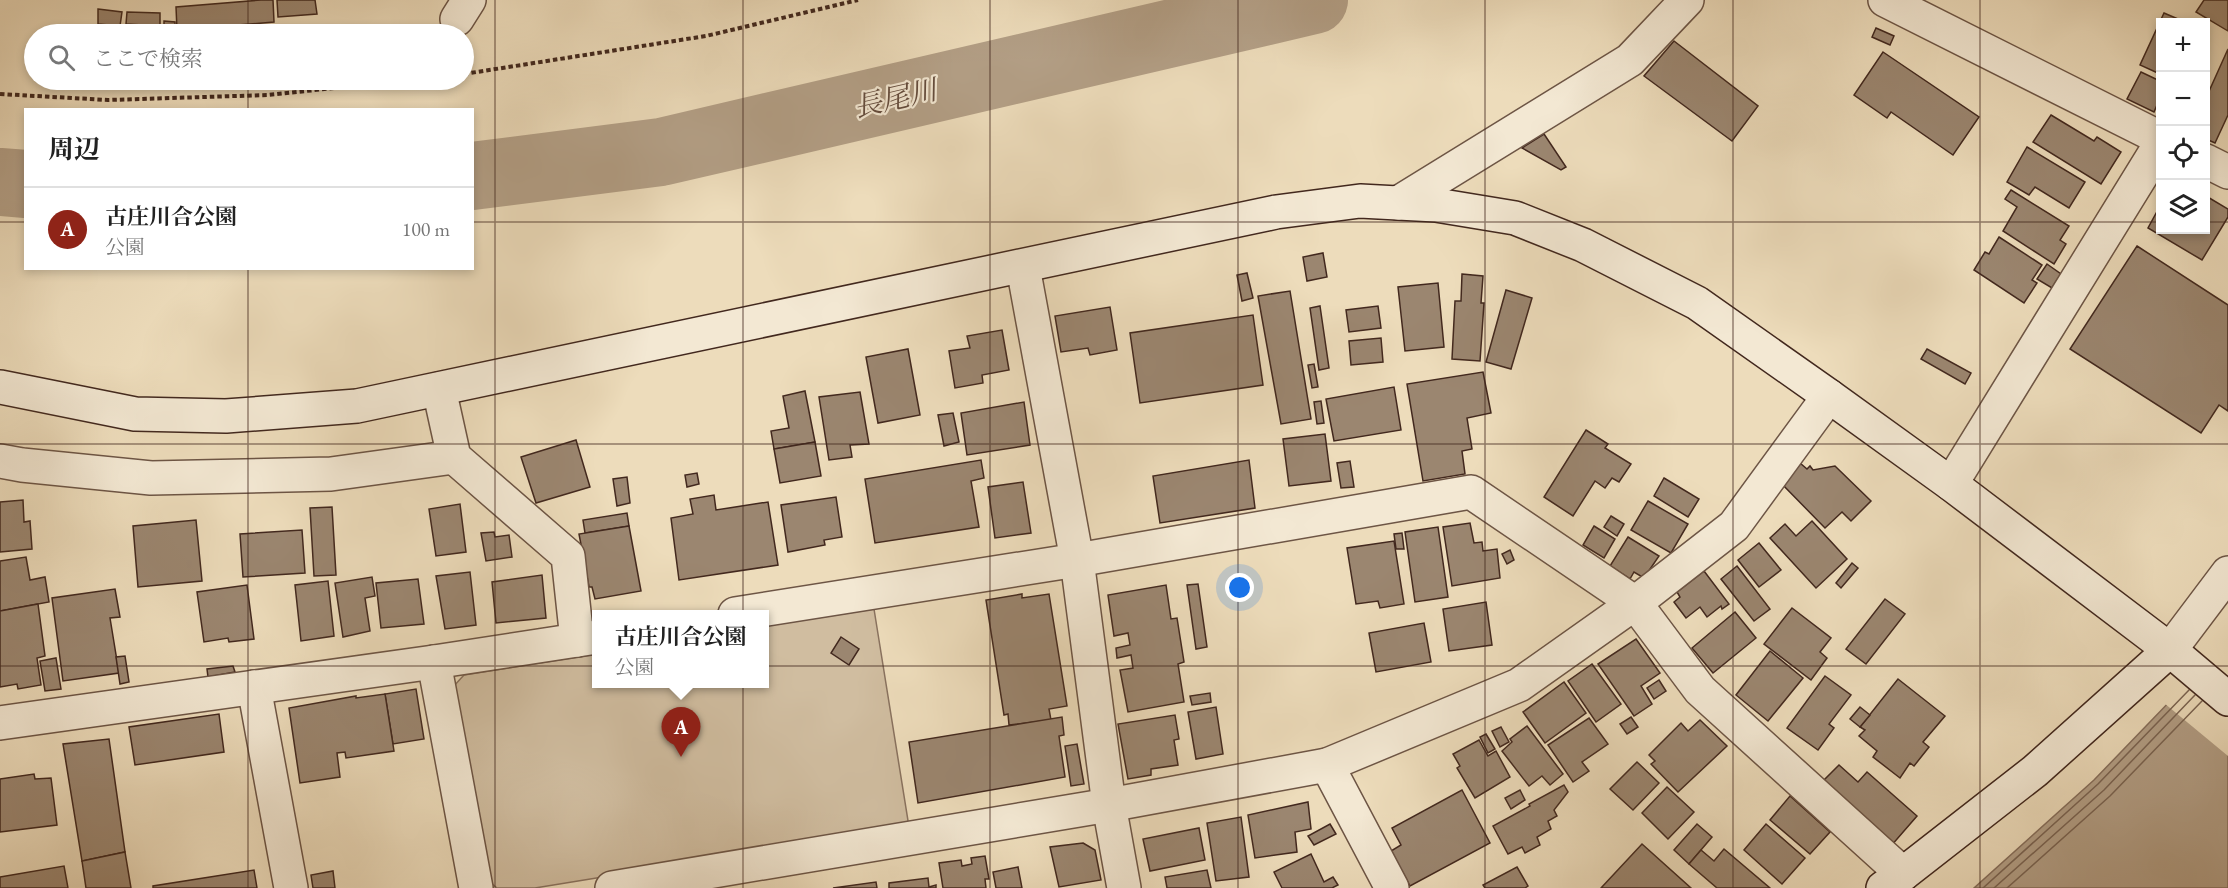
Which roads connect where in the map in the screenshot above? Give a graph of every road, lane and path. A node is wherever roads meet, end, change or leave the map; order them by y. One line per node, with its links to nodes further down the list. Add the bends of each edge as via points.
1 (858, 0): 4 (path, via 706,36)
2 (1687, 0): 11 (street, via 1630,60)
3 (1885, 0): 7 (street)
4 (474, 72)
5 (315, 90): 6 (path, via 108,100)
6 (0, 94)
7 (2156, 136)
8 (2156, 152): 18 (street)
9 (2210, 163): 10 (street)
10 (2228, 172)
11 (1398, 203): 12 (street, via 1360,201 1276,212); 15 (street, via 1515,218 1584,245 1696,303)
12 (1023, 267): 14 (street); 19 (street)
13 (0, 387): 14 (street, via 135,414 226,416 357,406)
14 (439, 389): 16 (street)
15 (1829, 396): 18 (street); 21 (street, via 1734,526)
16 (454, 457): 17 (street, via 331,474 151,478); 23 (street, via 568,556)
17 (0, 460)
18 (1951, 484): 24 (street)
19 (1077, 560): 21 (street, via 1471,492); 22 (street); 30 (street)
20 (2228, 573): 24 (street)
21 (1635, 603): 29 (street, via 1519,685); 31 (street, via 1700,690)
22 (766, 610)
23 (587, 638): 25 (street)
24 (2177, 656): 27 (street); 31 (street)
25 (434, 662): 26 (street); 33 (street)
26 (254, 687): 28 (street); 32 (street)
27 (2228, 699)
28 (0, 723)
29 (1328, 765): 30 (street); 36 (street)
30 (1109, 805): 34 (street); 35 (street)
31 (1893, 881)
32 (291, 888)
33 (476, 888)
34 (612, 888)
35 (1124, 888)
36 (1392, 888)

